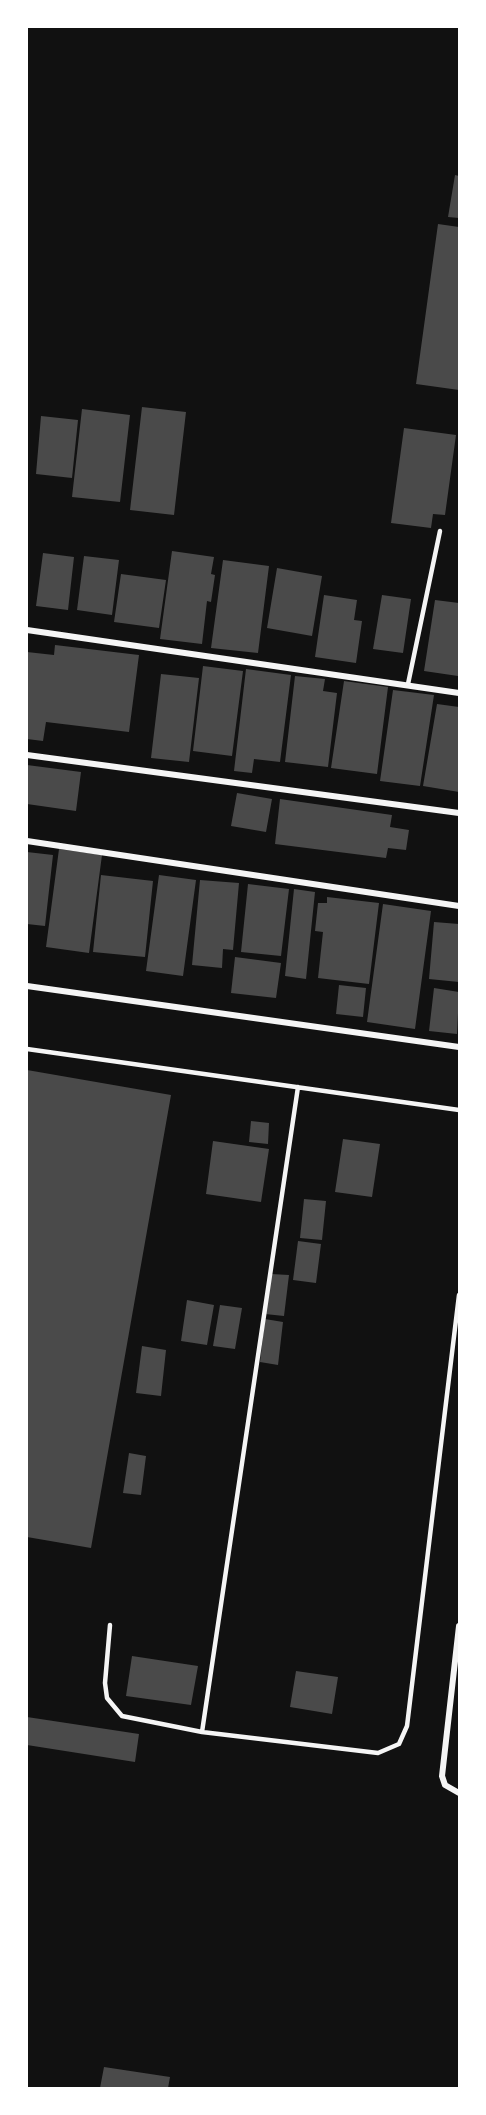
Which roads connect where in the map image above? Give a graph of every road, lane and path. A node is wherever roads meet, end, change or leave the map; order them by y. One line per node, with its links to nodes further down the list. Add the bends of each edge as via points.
1 (441, 531): 3 (lane)
2 (27, 630): 3 (street)
3 (408, 684): 4 (street)
4 (459, 693)
5 (27, 755): 6 (street)
6 (459, 813)
7 (27, 841): 8 (street)
8 (459, 906)
9 (27, 986): 10 (street)
10 (459, 1047)
11 (27, 1049): 12 (lane)
12 (298, 1087): 13 (lane); 17 (lane)
13 (459, 1110)
14 (459, 1296): 17 (lane, via 408,1715 402,1738 393,1748 378,1753)
15 (110, 1624): 17 (lane, via 105,1683 113,1708 122,1716)
16 (459, 1626): 18 (street, via 442,1776 445,1785)
17 (202, 1732)
18 (459, 1793)

